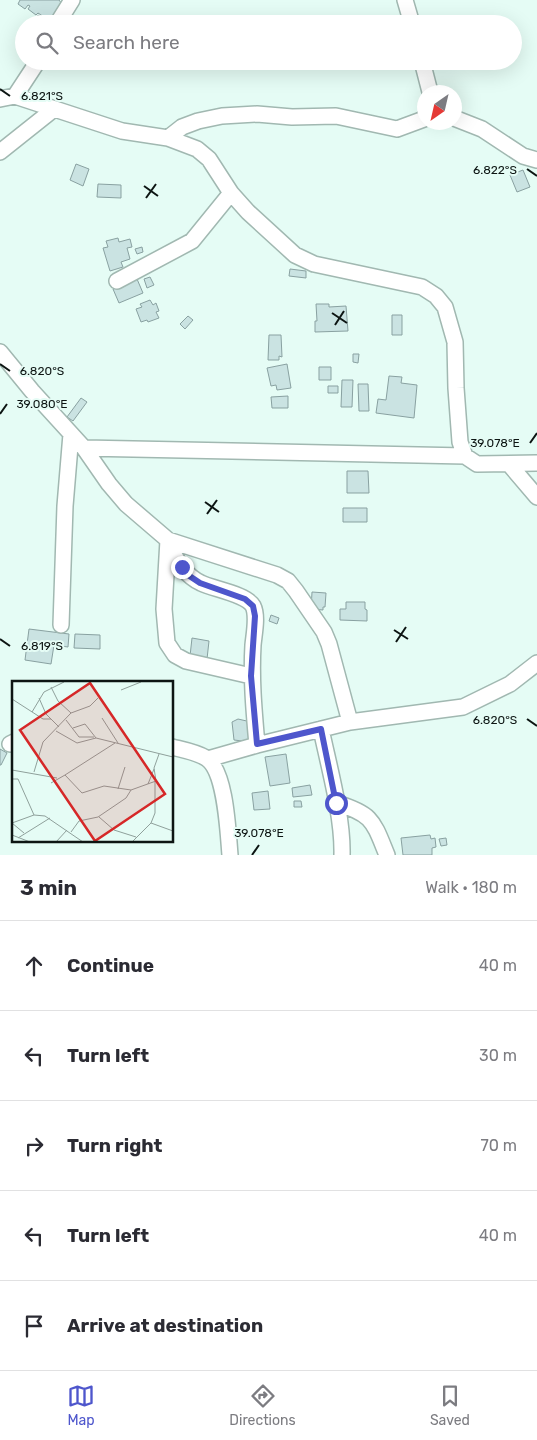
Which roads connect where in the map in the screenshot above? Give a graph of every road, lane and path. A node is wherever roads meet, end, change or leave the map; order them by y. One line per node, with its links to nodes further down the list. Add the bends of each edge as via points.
1 (72, 0): 3 (street)
2 (405, 0): 4 (street)
3 (63, 15)
4 (409, 15)
5 (30, 70): 8 (street)
6 (424, 70): 7 (street)
7 (428, 85)
8 (7, 98): 9 (street)
9 (54, 109): 12 (street, via 122,131); 13 (street)
10 (462, 121): 14 (street, via 482,129 523,156)
11 (417, 122): 12 (street, via 397,129 336,116 222,116 198,121)
12 (168, 138): 15 (street, via 197,149 209,159)
13 (0, 152)
14 (537, 160)
15 (231, 193): 16 (street, via 192,241); 20 (street, via 295,255 314,264 422,287 436,296 445,308 455,342 460,442)
16 (117, 281)
17 (0, 352): 18 (street)
18 (71, 434): 19 (street); 25 (street)
19 (84, 448): 20 (street); 24 (street, via 126,504)
20 (465, 456): 22 (street, via 477,464)
21 (537, 463): 22 (street)
22 (509, 464): 23 (street)
23 (537, 497)
24 (168, 543): 27 (street, via 188,575 200,583 245,599 253,606); 27 (street, via 164,609 167,643 175,655 186,661); 28 (street, via 277,575 288,582 324,632)
25 (61, 625)
26 (537, 663): 28 (street, via 510,684 463,707)
27 (251, 676): 30 (street)
28 (350, 722): 29 (street)
29 (321, 729): 30 (street); 33 (street)
30 (257, 744): 32 (street)
31 (174, 748): 32 (street)
32 (208, 759): 34 (street, via 220,775)
33 (336, 803): 35 (street); 36 (street, via 367,816)
34 (230, 855)
35 (342, 855)
36 (387, 855)

